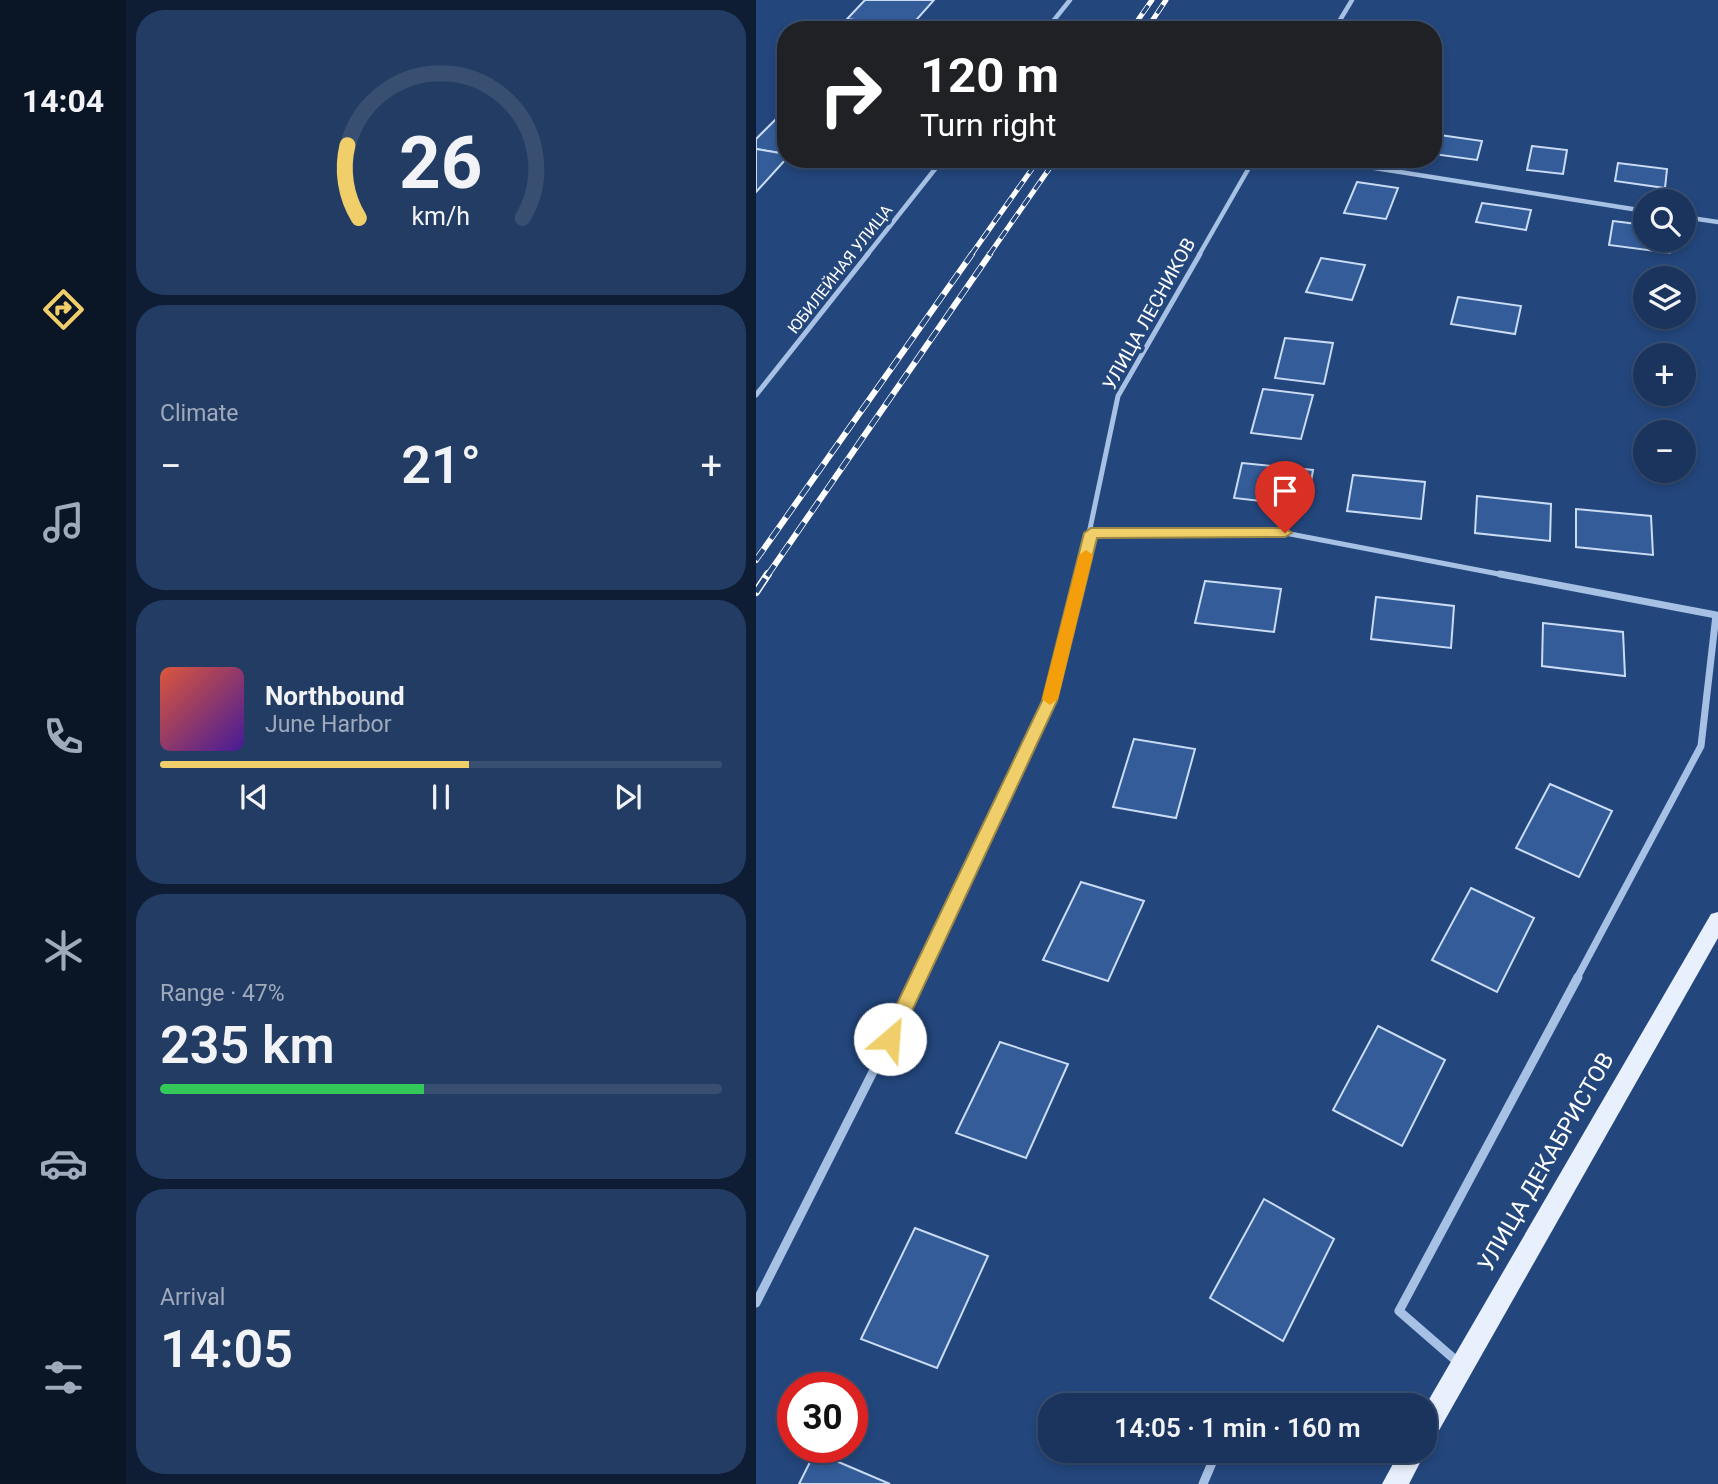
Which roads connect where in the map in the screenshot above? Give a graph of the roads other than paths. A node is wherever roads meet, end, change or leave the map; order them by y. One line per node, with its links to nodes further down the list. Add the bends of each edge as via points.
1 (1070, 0): 3 (street)
2 (1352, 0): 4 (street)
3 (1053, 21)
4 (1339, 21)
5 (936, 168): 11 (street, ЮБИЛЕЙНАЯ УЛИЦА)
6 (1249, 168): 12 (street, УЛИЦА ЛЕСНИКОВ, via 1118,396)
7 (1375, 168): 8 (street)
8 (1633, 209)
9 (1696, 219): 10 (street)
10 (1718, 222)
11 (756, 395)
12 (1091, 533): 14 (street, УЛИЦА ЛЕСНИКОВ, via 1049,701 914,991); 15 (street, via 1285,533 1716,615 1701,746 1399,1311)
13 (1718, 920): 15 (main road, УЛИЦА ДЕКАБРИСТОВ)
14 (756, 1303)
15 (1461, 1365): 16 (main road, УЛИЦА ДЕКАБРИСТОВ)
16 (1437, 1408)
17 (1212, 1463): 19 (street)
18 (1407, 1463): 20 (main road)
19 (1203, 1484)
20 (1395, 1484)

